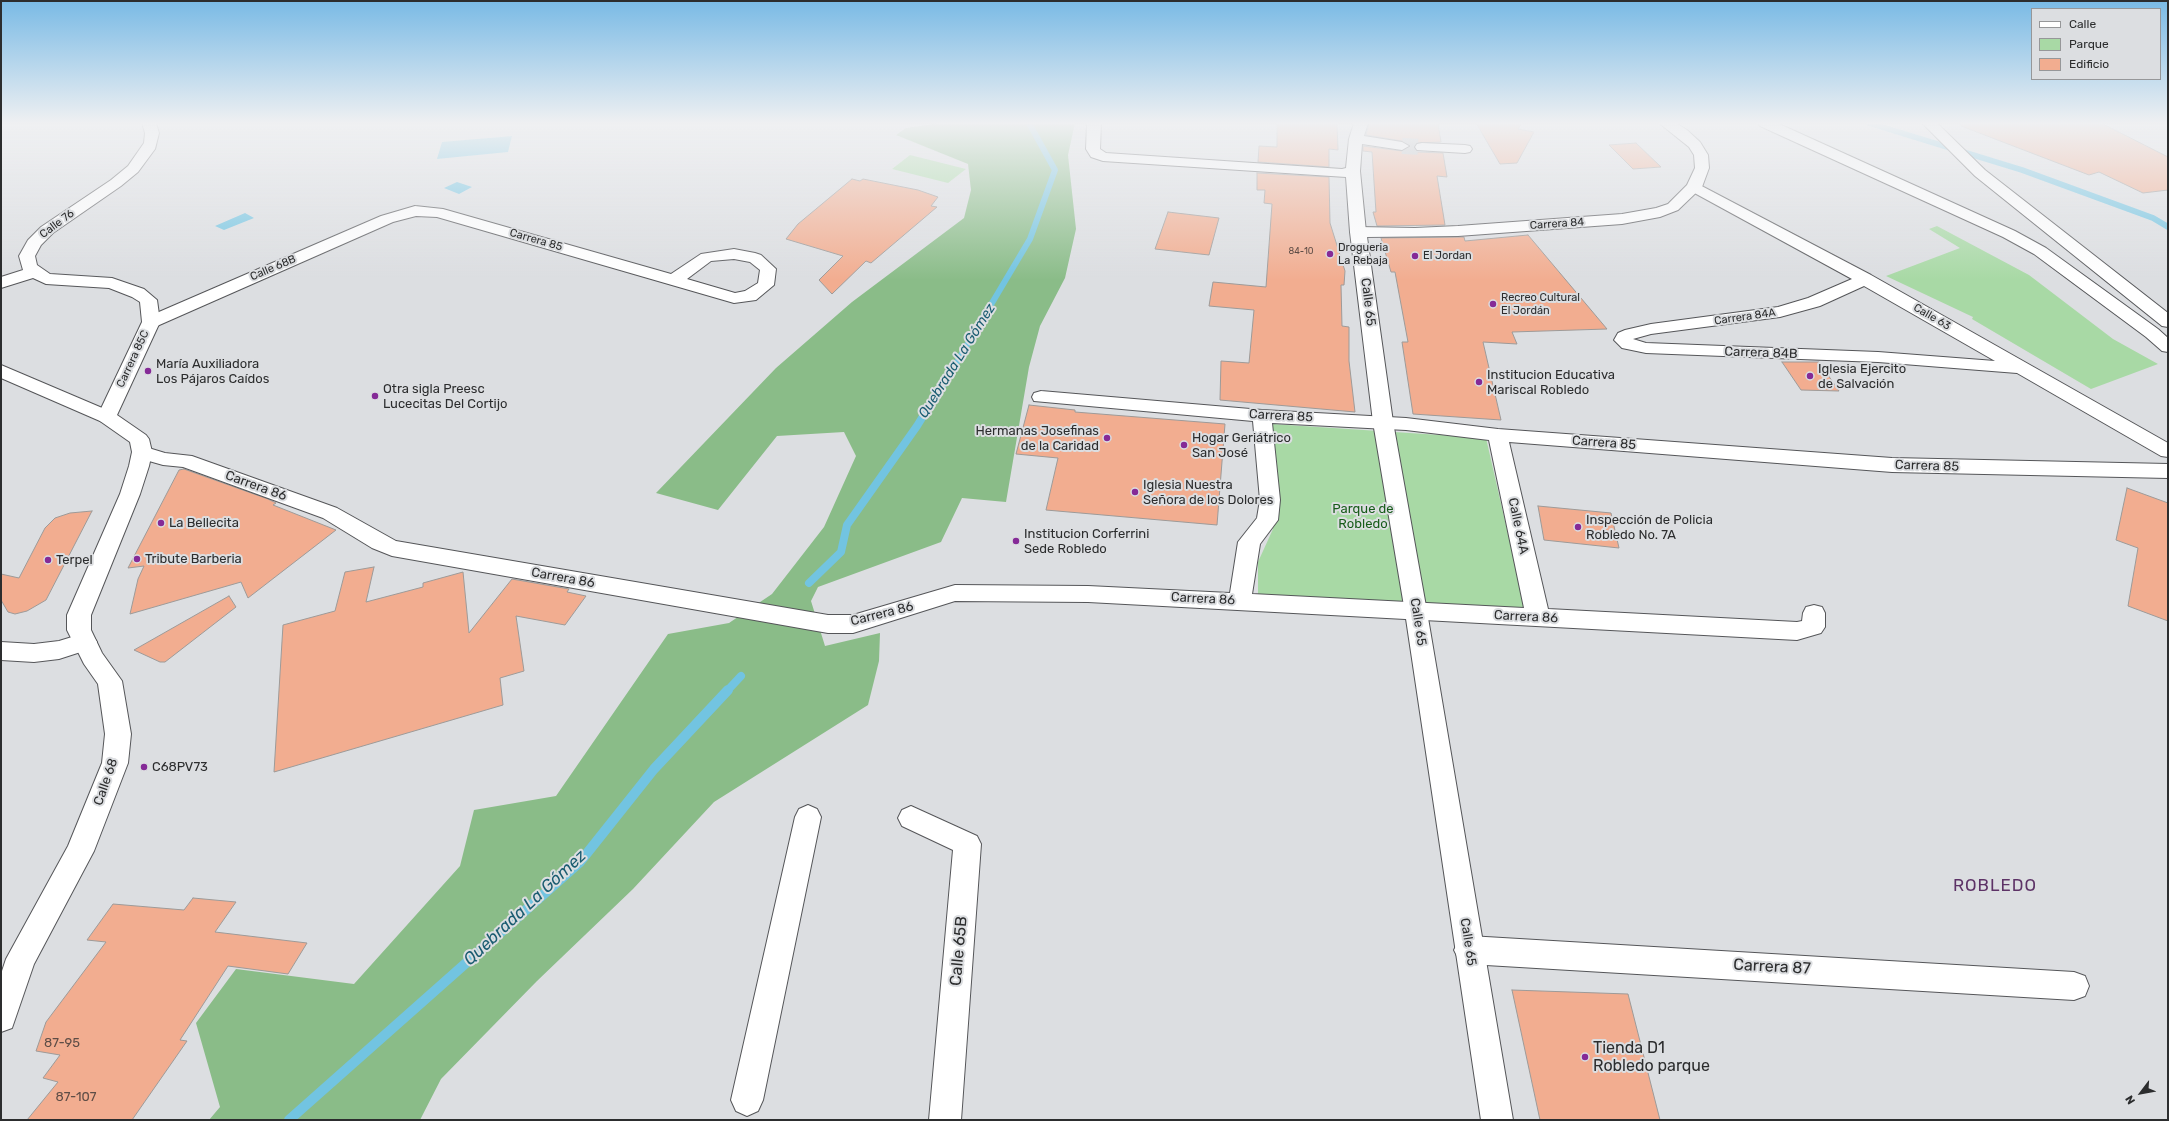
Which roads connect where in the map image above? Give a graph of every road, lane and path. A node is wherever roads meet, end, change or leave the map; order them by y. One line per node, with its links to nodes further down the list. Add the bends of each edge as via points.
1 (125, 175): 9 (main road, Calle 76, via 47,230 34,243 27,256 28,264)
2 (1353, 175): 8 (main road, Calle 65)
3 (1700, 175): 6 (main road, Carrera 84)
4 (1881, 175): 16 (main road, via 2002,230 2040,251)
5 (1983, 175): 14 (main road)
6 (1694, 187): 8 (main road, Carrera 84, via 1666,210 1622,220 1415,233); 10 (main road, Calle 63)
7 (396, 216): 11 (main road, Carrera 85, via 415,211 438,212); 13 (main road, Calle 68B)
8 (1358, 232): 22 (main road, Calle 65)
9 (34, 272): 12 (main road); 13 (main road, Carrera 85C, via 46,279 101,282 130,289 148,300)
10 (1865, 279): 15 (main road, Carrera 84A, via 1814,302 1780,312 1651,329 1631,334); 17 (main road, Calle 63)
11 (674, 280): 11 (main road, Carrera 85, via 707,258 734,254 755,258 768,269 766,286 750,296 734,298)
12 (1, 283)
13 (151, 322): 21 (main road, Carrera 85C)
14 (2168, 322)
15 (1623, 340): 17 (main road, Carrera 84B, via 1628,344 1646,348 1878,357)
16 (2168, 347)
17 (2021, 368): 24 (main road, Calle 63)
18 (1, 371): 21 (main road)
19 (1041, 397): 20 (main road, Carrera 85)
20 (1262, 416): 22 (main road, Carrera 85); 27 (main road, via 1270,500 1267,520 1249,542)
21 (107, 417): 25 (main road, via 139,439)
22 (1383, 422): 23 (main road, Carrera 85); 28 (main road, Calle 65)
23 (1498, 435): 26 (main road, Carrera 85, via 1892,465); 29 (main road, Calle 64A)
24 (2168, 451)
25 (142, 452): 27 (main road, Carrera 86, via 163,459 185,461 330,513 392,548 828,624 853,624 955,593 1088,594); 31 (main road, Calle 68, via 130,494 79,615 79,630)
26 (2168, 472)
27 (1240, 601): 28 (main road, Carrera 86)
28 (1416, 612): 29 (main road, Carrera 86); 35 (main road, Calle 65)
29 (1538, 618): 30 (main road, Carrera 86, via 1797,631)
30 (1814, 620)
31 (84, 642): 32 (main road, via 59,650 34,653); 37 (main road, Calle 68, via 92,658 110,681 118,734 115,763 80,851 21,959)
32 (1, 651)
33 (808, 817): 38 (main road)
34 (911, 818): 39 (main road, Calle 65B, via 967,844)
35 (1469, 950): 36 (main road, Carrera 87); 40 (main road, Calle 65)
36 (2074, 986)
37 (1, 1017)
38 (747, 1100)
39 (945, 1120)
40 (1497, 1120)

